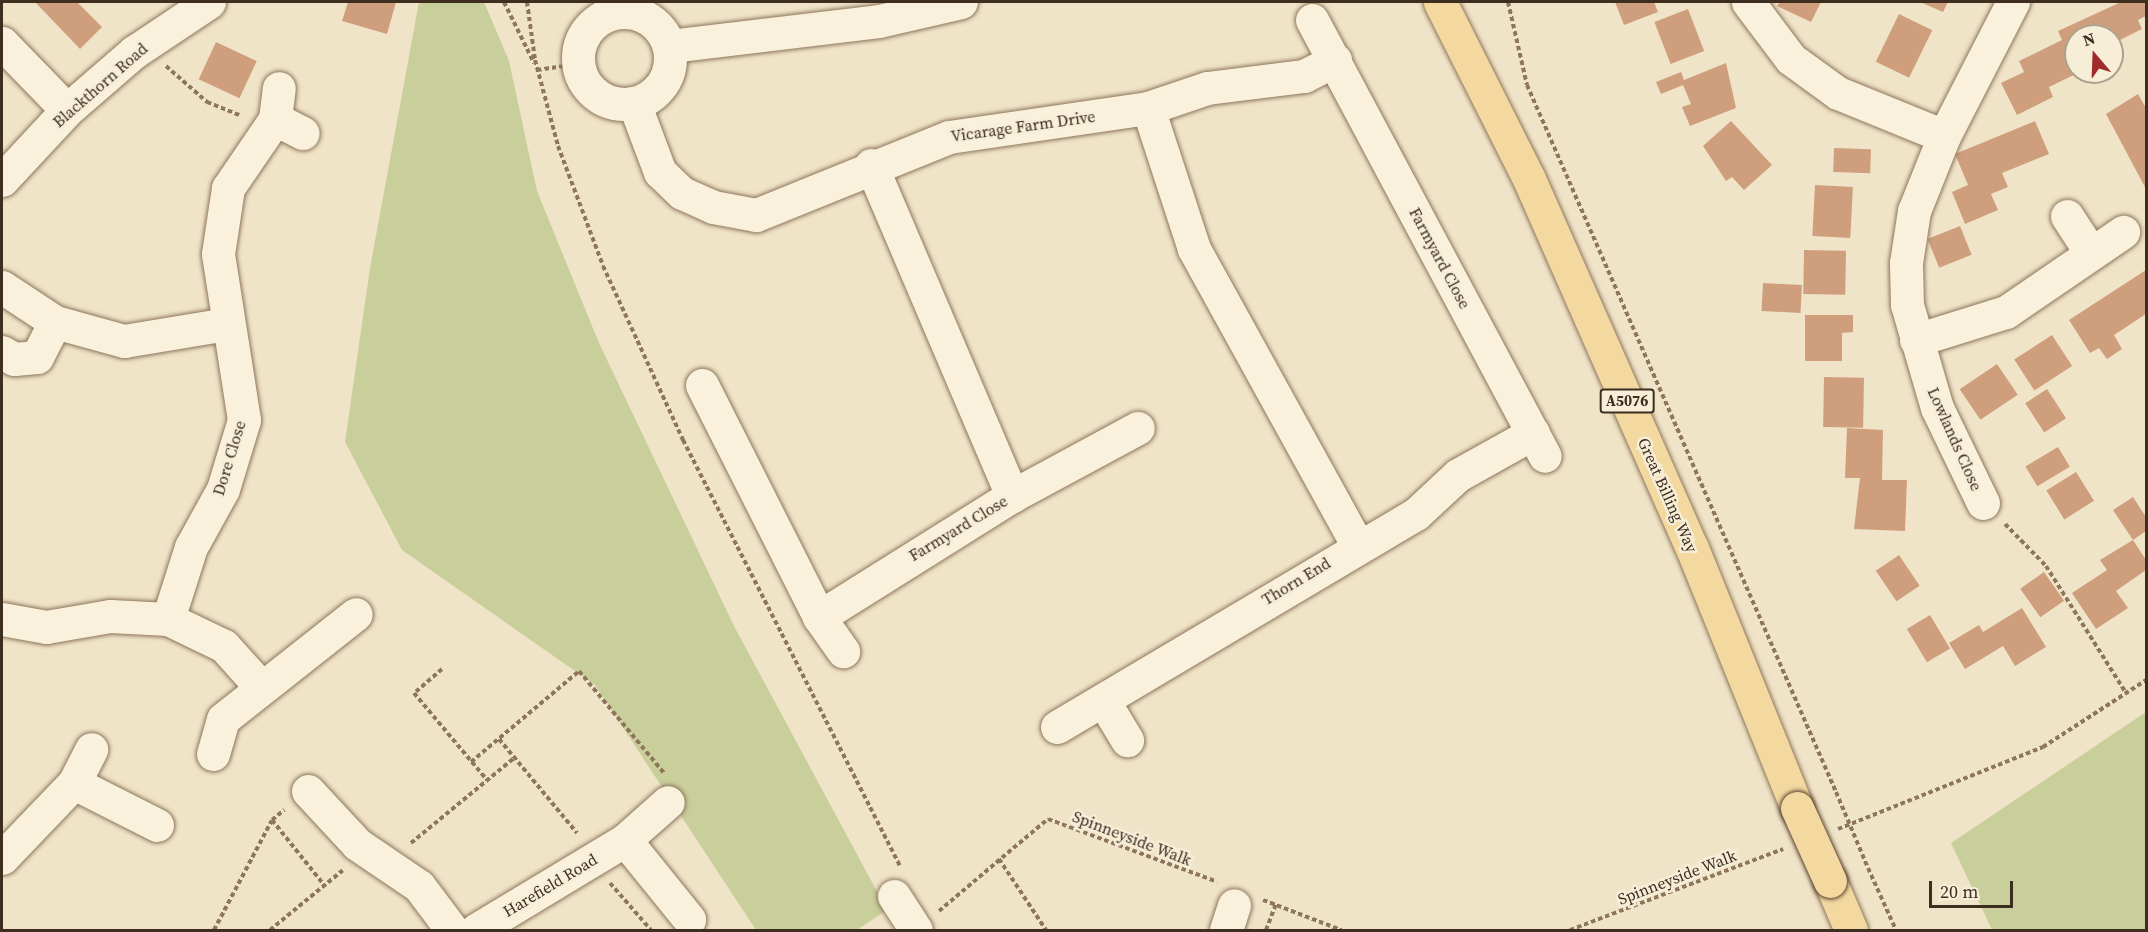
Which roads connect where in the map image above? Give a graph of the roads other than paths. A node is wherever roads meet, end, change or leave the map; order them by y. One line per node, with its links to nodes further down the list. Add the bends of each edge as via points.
1 (209, 2): 13 (street, Blackthorn Road, via 148,43)
2 (961, 2): 9 (street, via 879,21)
3 (1440, 2): 54 (main road, Great Billing Way / A5076, bridge, via 1533,189 1692,549)
4 (1748, 2): 15 (street, via 1791,59 1838,93)
5 (2013, 2): 15 (street, Lowlands Close)
6 (609, 7): 9 (street, via 642,14 656,23); 11 (street, via 582,37 579,64 590,89 603,99)
7 (1312, 20): 10 (street, Farmyard Close)
8 (2, 43): 13 (street)
9 (670, 46): 11 (street, via 666,78 656,91)
10 (1335, 60): 12 (street, Vicarage Farm Drive, via 1304,76 1207,88); 28 (street, Farmyard Close)
11 (634, 103): 16 (street, Vicarage Farm Drive, via 660,172 682,193 713,207 756,215)
12 (1148, 108): 16 (street, Vicarage Farm Drive, via 949,137); 31 (street, via 1194,249)
13 (67, 110): 17 (street, Blackthorn Road)
14 (282, 117): 23 (street, Dore Close, via 228,188 218,254)
15 (1944, 136): 24 (street, Lowlands Close, via 1914,211 1906,263 1907,306)
16 (871, 165): 29 (street, Farmyard Close)
17 (2, 180)
18 (2067, 216): 20 (street)
19 (2123, 232): 20 (street)
20 (2091, 254): 24 (street, via 2006,312)
21 (2, 287): 22 (street)
22 (55, 322): 23 (street, via 124,341); 25 (street, via 37,357 14,359)
23 (226, 324): 35 (street, Dore Close, via 244,420 223,489 191,547)
24 (1916, 340): 30 (street, Lowlands Close, via 1937,408)
25 (2, 352)
26 (702, 385): 33 (street)
27 (1138, 428): 29 (street)
28 (1539, 445): 31 (street, Thorn End, via 1458,475 1416,514)
29 (1012, 496): 33 (street, Farmyard Close)
30 (1983, 503)
31 (1358, 544): 38 (street, Thorn End)
32 (356, 614): 37 (street)
33 (819, 616): 36 (street)
34 (2, 619): 35 (street, via 46,627 110,615)
35 (168, 620): 37 (street, via 224,646)
36 (843, 651)
37 (260, 686): 42 (street, via 224,719)
38 (1103, 700): 39 (street, Thorn End); 40 (street)
39 (1058, 727)
40 (1127, 740)
41 (91, 749): 43 (street)
42 (213, 754)
43 (74, 783): 46 (street); 48 (street)
44 (308, 791): 52 (street, via 379,858 419,886)
45 (668, 802): 47 (street, Harefield Road)
46 (157, 825)
47 (624, 840): 50 (street); 53 (street, Harefield Road)
48 (2, 858)
49 (894, 896): 51 (street)
50 (689, 919)
51 (927, 921)
52 (452, 930)
53 (476, 930)
54 (1851, 930)

